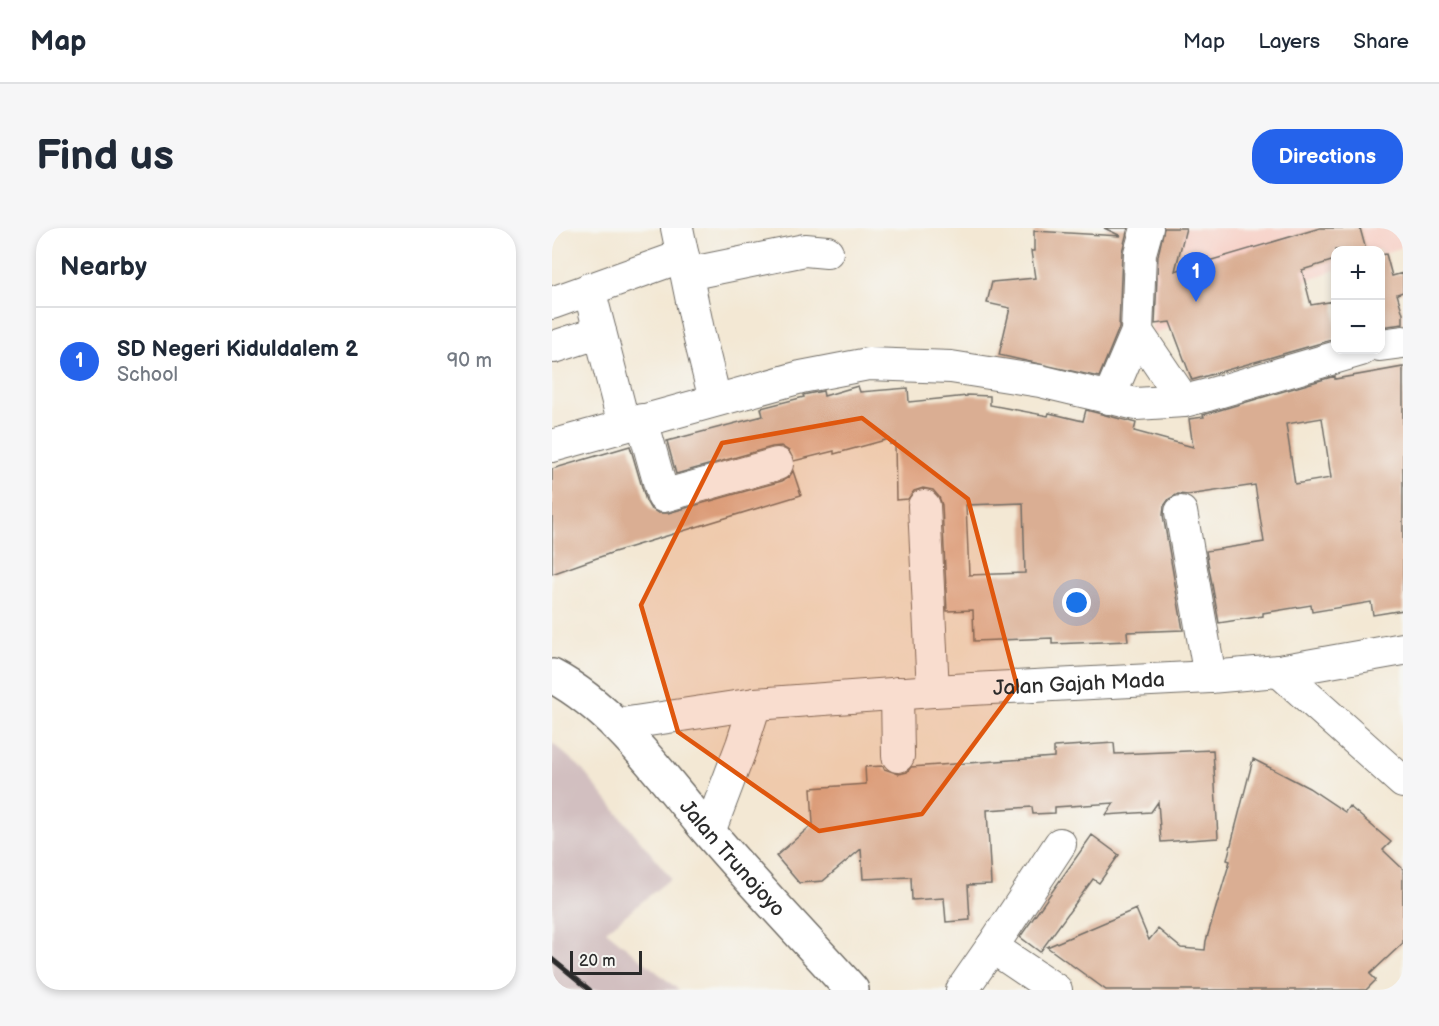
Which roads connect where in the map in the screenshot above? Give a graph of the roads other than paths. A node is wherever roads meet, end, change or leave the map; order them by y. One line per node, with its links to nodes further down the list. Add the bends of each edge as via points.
1 (1147, 228): 7 (street, via 1140,253)
2 (828, 252): 3 (street)
3 (682, 253): 4 (street); 13 (street)
4 (589, 289): 5 (street); 6 (street)
5 (552, 303)
6 (600, 332): 10 (street); 15 (street)
7 (1137, 332): 12 (street); 14 (street)
8 (1403, 342): 9 (street)
9 (1385, 344)
10 (554, 347)
11 (1347, 354): 14 (street)
12 (1109, 398): 13 (street, via 1040,381 951,367 868,364); 14 (street, via 1136,404)
13 (715, 400): 15 (street)
14 (1185, 401)
15 (633, 422): 16 (street); 17 (street, via 663,496)
16 (552, 446)
17 (777, 464)
18 (924, 506): 24 (street)
19 (1181, 512): 23 (street)
20 (1403, 649): 21 (street, Jalan Gajah Mada)
21 (1279, 671): 23 (street, Jalan Gajah Mada); 29 (street)
22 (552, 676): 27 (main road, Jalan Trunojoyo, via 596,706)
23 (1210, 677): 24 (street, Jalan Gajah Mada)
24 (933, 691): 25 (street, Jalan Gajah Mada)
25 (897, 693): 26 (street, Jalan Gajah Mada); 28 (street)
26 (755, 704): 27 (street, Jalan Gajah Mada); 30 (street)
27 (615, 725): 30 (main road, Jalan Trunojoyo)
28 (898, 756)
29 (1397, 767)
30 (709, 832): 33 (main road, Jalan Trunojoyo)
31 (1060, 844): 32 (street)
32 (992, 947): 34 (street); 35 (street)
33 (852, 990)
34 (962, 990)
35 (1056, 990)

